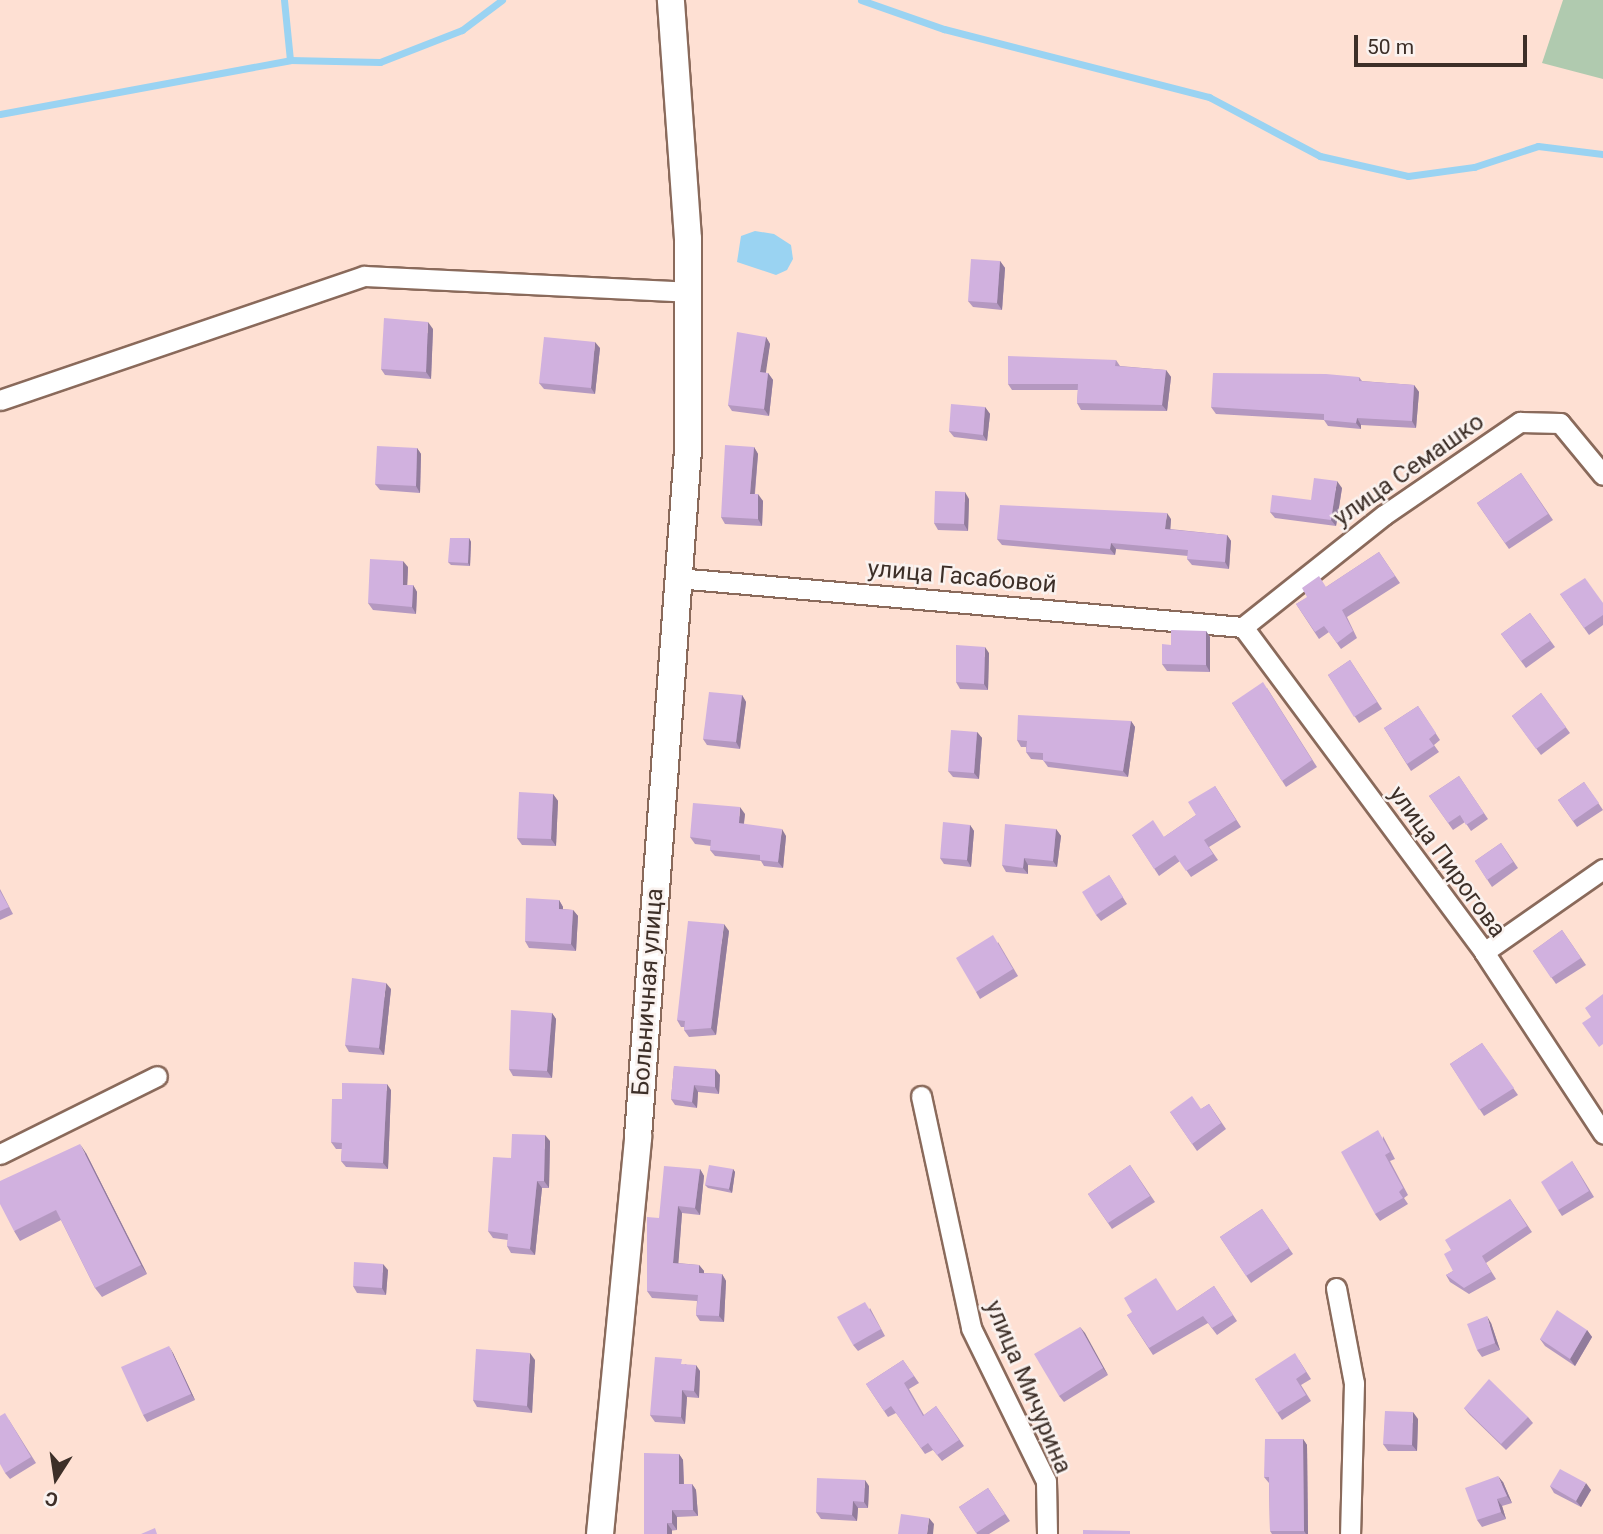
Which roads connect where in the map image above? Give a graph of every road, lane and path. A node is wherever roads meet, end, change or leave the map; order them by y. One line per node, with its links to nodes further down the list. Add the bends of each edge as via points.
1 (671, 0): 2 (street, Больничная улица)
2 (689, 292): 3 (street, via 363,276); 5 (street, Больничная улица, via 688,449)
3 (0, 400)
4 (1603, 475): 6 (street, улица Семашко, via 1560,423 1520,422 1384,515)
5 (677, 578): 6 (street, улица Гасабовой); 14 (street, Больничная улица, via 638,1137)
6 (1243, 627): 8 (street, улица Пирогова)
7 (1603, 869): 8 (street)
8 (1484, 952): 11 (street, улица Пирогова)
9 (157, 1076): 12 (street)
10 (921, 1096): 15 (street, улица Мичурина, via 971,1328 1046,1481)
11 (1603, 1133)
12 (0, 1154)
13 (1336, 1288): 16 (street, via 1354,1382)
14 (600, 1534)
15 (1047, 1534)
16 (1350, 1534)

